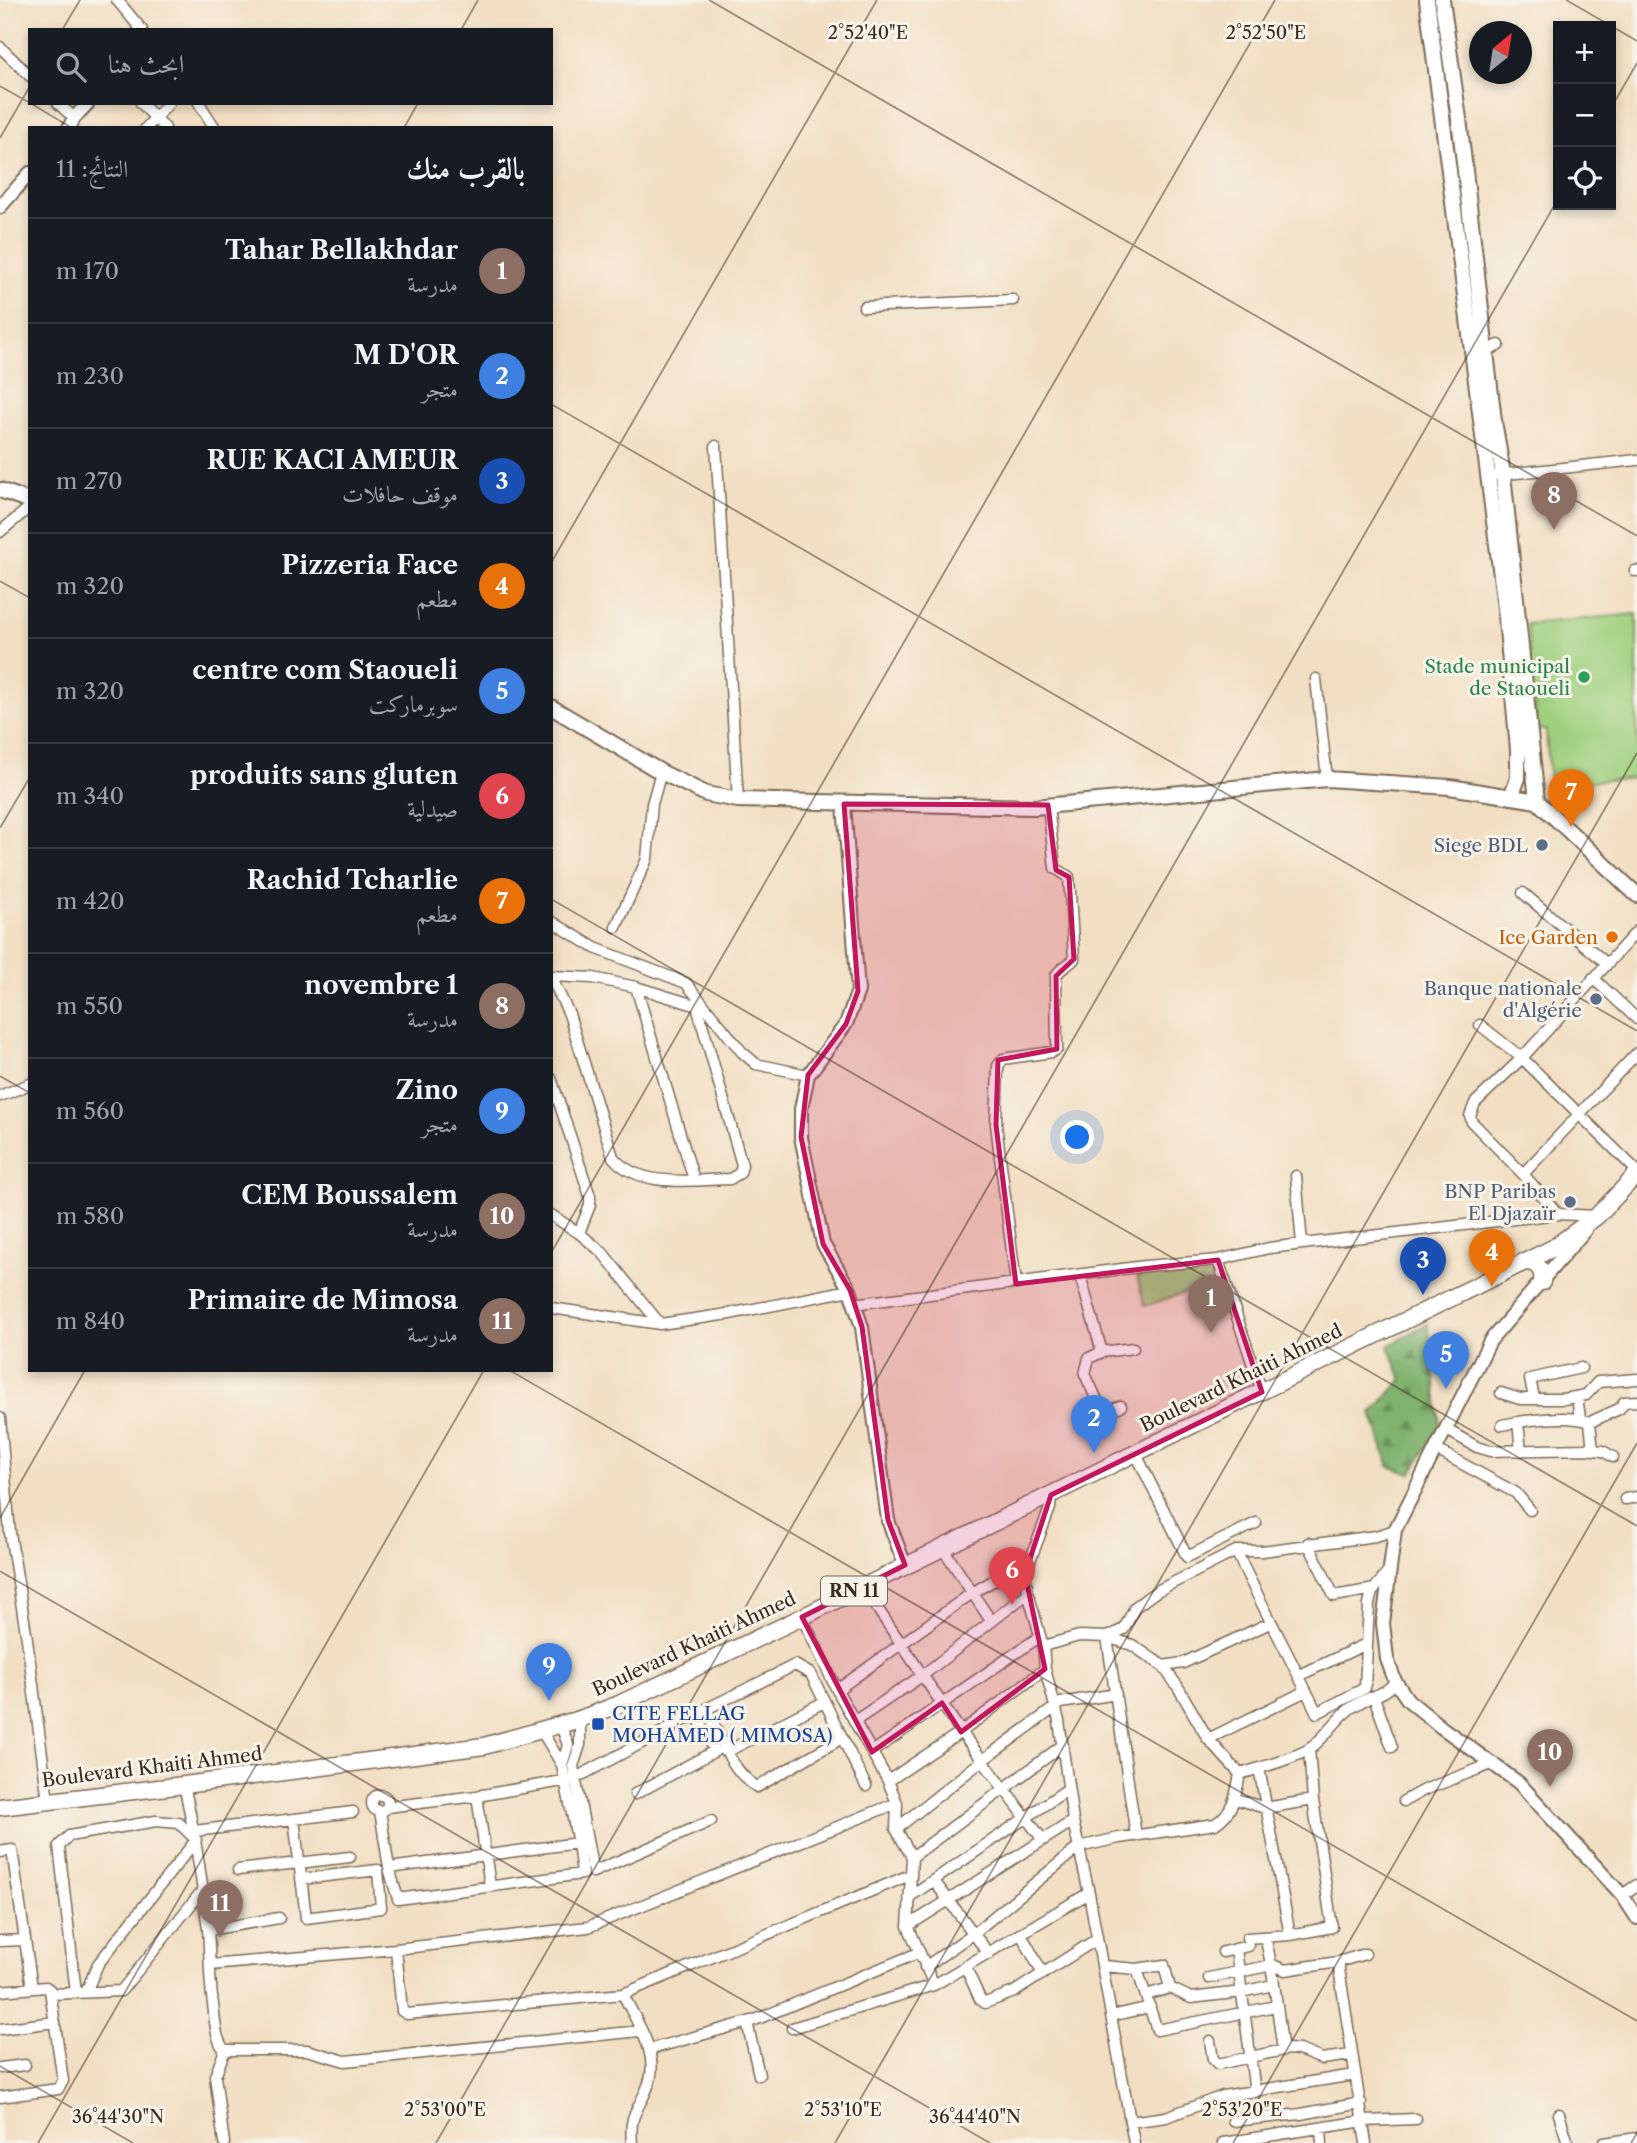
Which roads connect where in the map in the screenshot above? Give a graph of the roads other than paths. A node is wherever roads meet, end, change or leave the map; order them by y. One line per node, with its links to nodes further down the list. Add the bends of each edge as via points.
1 (117, 0): 4 (street)
2 (1427, 0): 24 (main road)
3 (1442, 0): 23 (main road, via 1492,349 1494,421)
4 (140, 28)
5 (0, 47): 6 (street)
6 (28, 74)
7 (59, 105): 13 (street)
8 (86, 105): 13 (street)
9 (143, 105): 12 (street)
10 (167, 105): 12 (street)
11 (200, 105): 16 (street)
12 (155, 118): 14 (street); 15 (street)
13 (71, 125)
14 (148, 126)
15 (163, 126)
16 (214, 126)
17 (28, 175): 18 (street)
18 (0, 207)
19 (1013, 300): 20 (street)
20 (864, 307)
21 (716, 446): 34 (street)
22 (1637, 460): 23 (street)
23 (1503, 474): 24 (street); 35 (main road)
24 (1488, 477): 33 (main road, via 1518,750 1518,778)
25 (0, 490): 26 (main road)
26 (28, 501)
27 (28, 510): 28 (street)
28 (0, 532)
29 (1316, 679): 32 (street)
30 (553, 709): 31 (main road)
31 (661, 772): 34 (main road, via 705,794); 41 (street, via 652,804 647,859)
32 (1327, 779): 33 (main road); 37 (main road)
33 (1511, 797): 35 (main road)
34 (738, 800): 36 (main road)
35 (1537, 801): 39 (main road)
36 (844, 804): 37 (main road); 54 (street, via 858,991 846,1024)
37 (1048, 805): 72 (street, via 1055,868 1069,877 1074,959 1056,976 1056,1049 1003,1059 998,1066 996,1125)
38 (1523, 892): 43 (street)
39 (1637, 895)
40 (553, 922): 49 (street, via 595,948 686,983)
41 (616, 927)
42 (1637, 930): 43 (street)
43 (1606, 963): 45 (street)
44 (553, 976): 47 (street)
45 (1593, 978): 50 (street); 53 (street)
46 (553, 980): 62 (street, via 569,1014 613,1157 620,1166 647,1178)
47 (636, 987): 48 (street); 62 (street)
48 (697, 1006): 49 (street); 62 (street, via 742,1165 740,1173 730,1179)
49 (711, 1011): 54 (street, via 756,1064)
50 (1637, 1019)
51 (1480, 1025): 53 (street)
52 (1637, 1053): 58 (street)
53 (1522, 1058): 58 (street); 60 (street, via 1475,1103 1470,1116)
54 (807, 1076): 73 (street, via 801,1137 824,1244)
55 (553, 1084): 66 (street, via 590,1196)
56 (28, 1085): 57 (street)
57 (0, 1096)
58 (1580, 1114): 59 (street); 60 (street)
59 (1637, 1173): 65 (highway, Boulevard Khaiti Ahmed / RN 11)
60 (1523, 1174): 63 (street)
61 (1296, 1176): 67 (street)
62 (694, 1180)
63 (1558, 1214): 65 (street); 67 (street)
64 (553, 1216): 66 (street)
65 (1597, 1216): 69 (highway, Boulevard Khaiti Ahmed / RN 11, via 1553,1248); 71 (street)
66 (579, 1233): 76 (street, via 602,1252)
67 (1301, 1244): 68 (street)
68 (1218, 1260): 70 (street); 81 (street)
69 (1523, 1262): 71 (highway, via 1538,1267); 81 (highway, Boulevard Khaiti Ahmed / RN 11)
70 (1080, 1275): 72 (street); 78 (street)
71 (1542, 1282): 91 (street, via 1490,1341)
72 (1016, 1284): 74 (street)
73 (850, 1290): 74 (street); 76 (street)
74 (854, 1304): 107 (street, via 862,1327 888,1520)
75 (553, 1308): 76 (street)
76 (660, 1324)
77 (1133, 1348): 78 (street)
78 (1101, 1352): 86 (street, via 1089,1358 1085,1374 1103,1413)
79 (1581, 1368): 84 (street, via 1530,1379)
80 (1637, 1379): 83 (street, via 1598,1382 1586,1395)
81 (1262, 1392): 95 (highway, Boulevard Khaiti Ahmed / RN 11)
82 (1502, 1393): 84 (street)
83 (1577, 1397): 84 (street); 88 (street)
84 (1534, 1398)
85 (1637, 1401): 88 (street, via 1624,1402 1619,1409)
86 (1121, 1406)
87 (0, 1418): 161 (street, via 9,1533)
88 (1585, 1420): 89 (street); 93 (street)
89 (1518, 1422): 90 (street); 94 (street)
90 (1503, 1425)
91 (1445, 1429): 92 (street); 94 (street, via 1477,1447)
92 (1435, 1449): 100 (street, via 1516,1493); 102 (street)
93 (1593, 1450): 94 (street); 96 (street)
94 (1521, 1451)
95 (1135, 1452): 97 (highway, Boulevard Khaiti Ahmed / RN 11); 101 (street, via 1187,1557)
96 (1613, 1457)
97 (1051, 1495): 104 (highway, Boulevard Khaiti Ahmed / RN 11); 106 (street)
98 (1637, 1497): 99 (street)
99 (1625, 1499)
100 (1530, 1510)
101 (1256, 1523)
102 (1395, 1530): 103 (street); 108 (street)
103 (1308, 1543): 105 (street); 109 (street, via 1334,1596)
104 (942, 1546): 107 (highway, Boulevard Khaiti Ahmed / RN 11); 110 (street)
105 (1236, 1552): 115 (street); 116 (street, via 1157,1591 1135,1607 1124,1629)
106 (1029, 1560): 110 (street); 111 (street)
107 (905, 1565): 113 (highway, Boulevard Khaiti Ahmed / RN 11)
108 (1389, 1571): 109 (street); 124 (street, via 1383,1623)
109 (1375, 1589): 119 (street)
110 (972, 1593): 114 (street); 118 (street)
111 (1028, 1593): 114 (street); 117 (street)
112 (877, 1608): 118 (street)
113 (802, 1617): 125 (street); 133 (highway, Boulevard Khaiti Ahmed / RN 11)
114 (991, 1621): 122 (street)
115 (1270, 1623): 120 (street, via 1183,1663); 123 (street)
116 (1107, 1637): 117 (street); 120 (street, via 1132,1645); 127 (street)
117 (1041, 1641): 121 (street); 130 (street)
118 (902, 1644): 122 (street); 125 (street)
119 (1366, 1644): 123 (street); 126 (street, via 1365,1688 1317,1713)
120 (1163, 1667): 139 (street)
121 (1045, 1669): 131 (street); 137 (street)
122 (923, 1675): 130 (street); 134 (street)
123 (1300, 1675): 126 (street)
124 (1395, 1681): 128 (street); 147 (street, via 1408,1700)
125 (837, 1690): 134 (street)
126 (1306, 1691): 139 (street)
127 (1116, 1694): 131 (street, via 1061,1703); 172 (street)
128 (1374, 1697): 141 (street); 142 (street, via 1342,1714)
129 (824, 1702): 132 (street, via 811,1674 795,1665); 138 (street); 144 (street)
130 (942, 1703): 137 (street); 145 (street)
131 (1056, 1708): 140 (street); 146 (street)
132 (701, 1712): 143 (street); 144 (street); 151 (street)
133 (580, 1719): 135 (highway, Boulevard Khaiti Ahmed / RN 11); 148 (street, via 580,1745)
134 (855, 1721): 145 (street)
135 (560, 1723): 136 (highway, Boulevard Khaiti Ahmed / RN 11); 148 (street, via 568,1745)
136 (541, 1730): 148 (street); 153 (highway, Boulevard Khaiti Ahmed / RN 11, via 484,1746)
137 (961, 1731): 146 (street); 152 (street)
138 (842, 1738): 144 (street, via 757,1787 745,1780); 154 (street)
139 (1208, 1739): 150 (street)
140 (1063, 1745): 155 (street); 156 (street)
141 (1392, 1747)
142 (1309, 1749): 149 (street); 160 (street)
143 (715, 1751): 144 (street); 157 (street)
144 (728, 1751)
145 (872, 1752): 152 (street)
146 (983, 1760): 155 (street); 171 (street)
147 (1494, 1763): 162 (street); 191 (street, via 1519,1783)
148 (568, 1765): 151 (street)
149 (1259, 1768): 150 (street); 165 (street)
150 (1240, 1774): 159 (street)
151 (570, 1780): 158 (street); 169 (street, via 593,1872); 175 (street)
152 (888, 1781): 163 (street)
153 (184, 1786): 161 (highway, Boulevard Khaiti Ahmed / RN 11); 173 (street)
154 (866, 1786)
155 (1005, 1789): 167 (street); 180 (street)
156 (1068, 1789): 167 (street); 170 (street)
157 (635, 1794)
158 (477, 1796): 178 (street); 182 (street, via 383,1809)
159 (1236, 1798): 165 (street); 172 (street, via 1225,1818 1215,1824)
160 (1313, 1800): 165 (street); 200 (street, via 1332,1927)
161 (48, 1801): 164 (highway, Boulevard Khaiti Ahmed / RN 11)
162 (1404, 1801)
163 (897, 1803): 171 (street); 205 (street, via 589,1927)
164 (0, 1807)
165 (1265, 1808): 200 (street)
166 (353, 1812): 168 (street)
167 (1027, 1818): 174 (street); 186 (street)
168 (294, 1819): 173 (street); 181 (street)
169 (711, 1821)
170 (1073, 1821): 174 (street); 176 (street)
171 (897, 1829): 180 (street)
172 (1136, 1836): 176 (street)
173 (195, 1837): 189 (street); 226 (street); 226 (street, via 179,1823 156,1821 69,1836 60,1846)
174 (1043, 1840): 193 (street)
175 (579, 1843): 178 (street); 188 (street, via 582,1874)
176 (1079, 1847): 190 (street); 198 (street)
177 (0, 1852): 203 (street, via 12,1850)
178 (485, 1854): 182 (street); 188 (street)
179 (350, 1857): 181 (street)
180 (912, 1857): 184 (street)
181 (299, 1863): 183 (street); 185 (street)
182 (389, 1868): 188 (street, via 398,1899)
183 (238, 1870)
184 (910, 1874): 192 (street); 229 (street)
185 (301, 1879): 185 (street, via 306,1918 380,1908 378,1870)
186 (934, 1881): 192 (street); 193 (street)
187 (1637, 1885): 191 (street)
188 (490, 1886)
189 (202, 1891): 197 (street); 226 (street, via 121,1991)
190 (1089, 1892): 199 (street); 202 (street)
191 (1622, 1895): 195 (street)
192 (909, 1897): 196 (street)
193 (948, 1901): 196 (street); 198 (street)
194 (279, 1918): 197 (street)
195 (1637, 1918)
196 (908, 1926): 208 (street)
197 (208, 1930): 212 (street)
198 (974, 1933): 209 (street); 215 (street)
199 (1020, 1934): 209 (street); 218 (street)
200 (1290, 1935): 201 (street)
201 (1265, 1937): 206 (street); 213 (street)
202 (1097, 1939): 214 (street); 218 (street)
203 (25, 1940): 204 (street); 223 (street)
204 (0, 1941)
205 (396, 1949): 212 (street); 229 (street, via 402,2011 407,2014)
206 (1236, 1949): 207 (street); 219 (street)
207 (1223, 1952)
208 (918, 1953): 215 (street); 236 (street)
209 (989, 1954): 216 (street)
210 (1365, 1954): 211 (street)
211 (1338, 1962): 213 (street, via 1285,1970); 244 (street)
212 (210, 1965): 242 (street, via 220,2046)
213 (1273, 1965): 219 (street); 222 (street)
214 (1102, 1966): 217 (street); 234 (street)
215 (925, 1967): 221 (street)
216 (966, 1968): 218 (street, via 985,2003 1014,1992); 221 (street)
217 (1137, 1969): 224 (street, via 1164,1965); 230 (street)
218 (1043, 1973)
219 (1239, 1973): 220 (street); 227 (street)
220 (1209, 1978)
221 (934, 1985): 237 (street)
222 (1273, 1985): 227 (street); 231 (street)
223 (32, 1988): 225 (street); 228 (street, via 48,1988)
224 (1170, 1988): 227 (street, via 1191,1998); 230 (street)
225 (0, 1991)
226 (81, 1992): 228 (street)
227 (1242, 1992): 233 (street)
228 (51, 1994): 235 (street)
229 (623, 1994): 239 (street)
230 (1146, 1995): 232 (street)
231 (1276, 2006): 233 (street); 243 (street)
232 (1150, 2007): 233 (street, via 1157,2030); 234 (street)
233 (1244, 2013): 245 (street)
234 (1111, 2016): 259 (street)
235 (55, 2022): 238 (street); 253 (street, via 62,2085)
236 (747, 2022): 241 (street); 249 (street)
237 (792, 2028)
238 (0, 2029)
239 (640, 2031): 241 (street); 242 (street, via 345,2060 307,2050)
240 (1210, 2041): 245 (street, via 1218,2064)
241 (651, 2049): 264 (street, via 651,2076 635,2109)
242 (225, 2050): 263 (street, via 215,2076)
243 (1283, 2050): 245 (street); 246 (street)
244 (1351, 2055): 246 (street); 250 (street)
245 (1250, 2057): 252 (street)
246 (1329, 2059): 251 (street)
247 (25, 2065): 248 (street)
248 (0, 2068)
249 (759, 2075)
250 (1354, 2075): 251 (street); 254 (street)
251 (1331, 2079): 252 (street)
252 (1255, 2092): 259 (street, via 1223,2096 1166,2117)
253 (0, 2096)
254 (1361, 2103): 257 (street); 258 (street)
255 (1559, 2114): 269 (street)
256 (1416, 2119): 258 (street)
257 (1233, 2121)
258 (1364, 2121): 260 (street); 268 (street)
259 (1130, 2122): 265 (street)
260 (1321, 2129): 261 (street); 267 (street)
261 (1298, 2138): 266 (street)
262 (1637, 2138): 270 (street)
263 (224, 2143)
264 (632, 2143)
265 (1134, 2143)
266 (1223, 2143)
267 (1322, 2143)
268 (1366, 2143)
269 (1568, 2143)
270 (1604, 2143)

